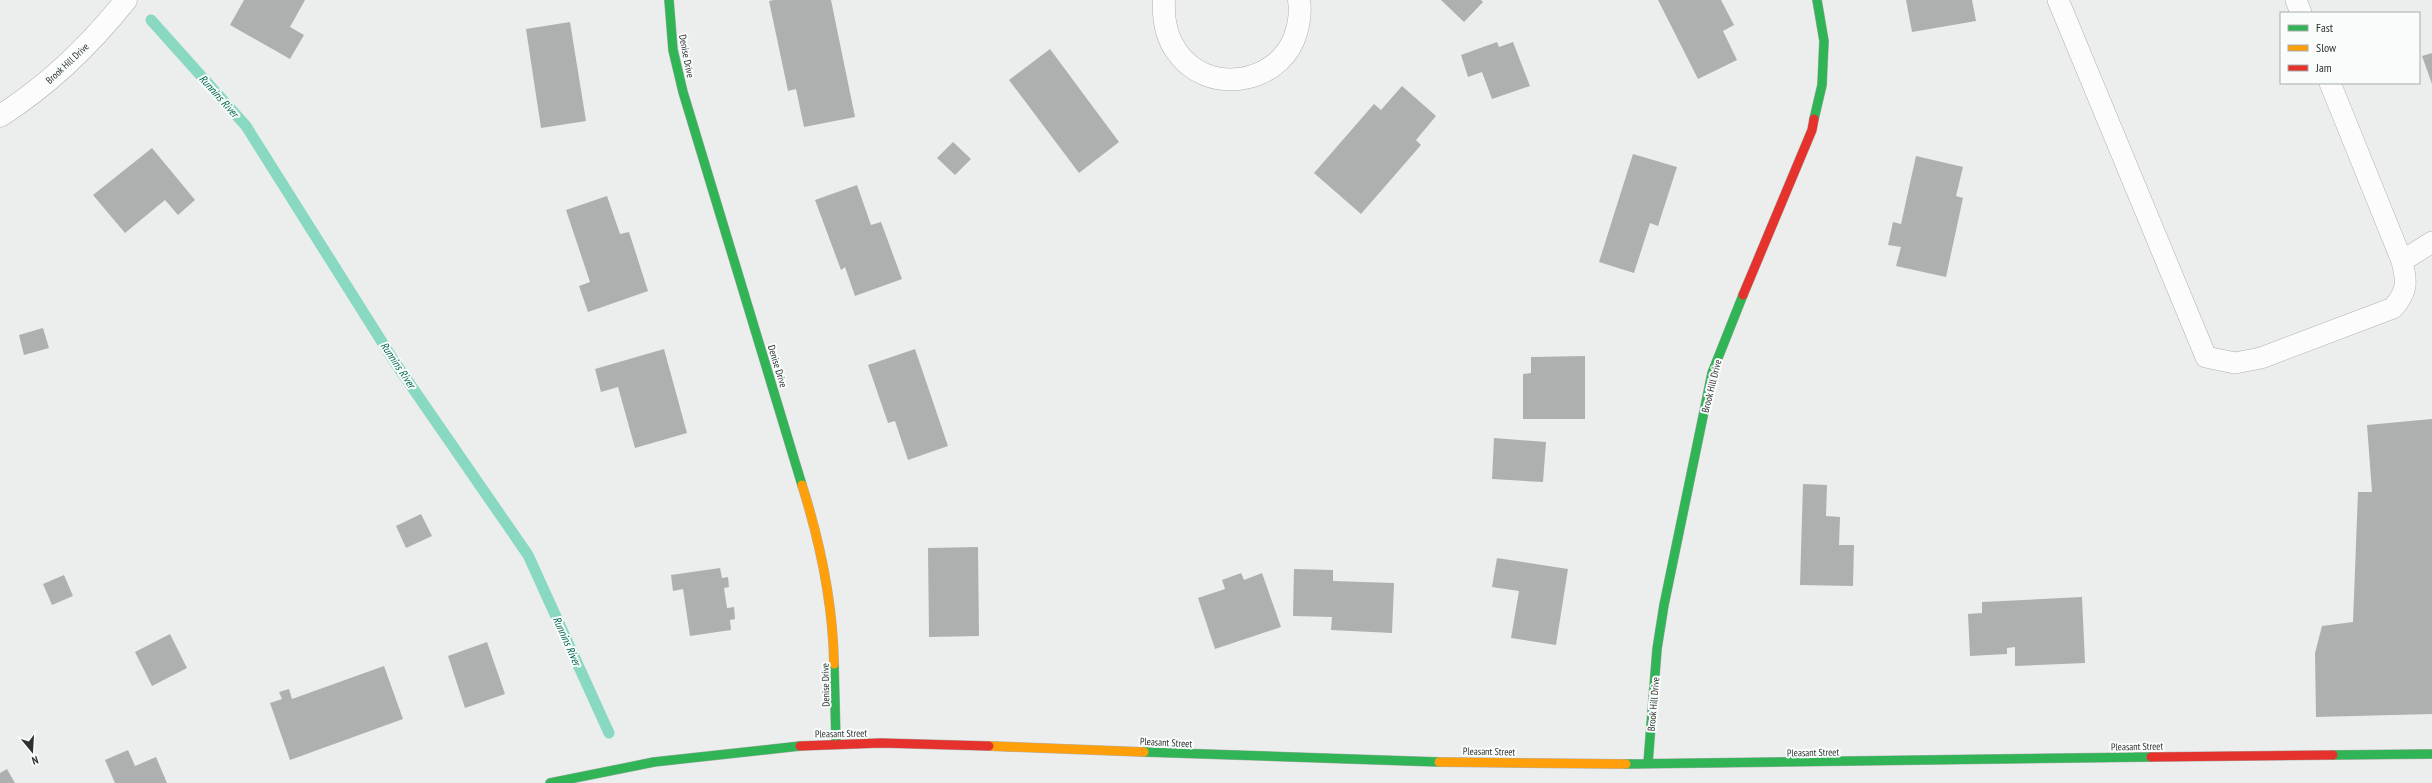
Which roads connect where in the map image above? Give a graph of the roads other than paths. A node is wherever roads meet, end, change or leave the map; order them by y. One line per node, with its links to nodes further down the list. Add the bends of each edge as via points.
1 (126, 0): 10 (street, Brook Hill Drive, via 79,54 25,100)
2 (669, 0): 13 (street, Denise Drive, via 673,50 683,92 810,513 822,561 834,642)
3 (1299, 0): 7 (street, via 1298,28 1290,48 1276,64 1258,75 1237,80 1216,78 1194,69 1177,53 1166,32)
4 (1817, 0): 15 (street, Brook Hill Drive, via 1824,41 1822,85 1812,130 1712,373 1664,605 1657,648)
5 (2058, 0): 12 (lane, via 2206,357 2235,363 2261,358 2393,308 2401,299 2407,282)
6 (2296, 0): 8 (lane)
7 (1165, 3)
8 (2301, 12)
9 (2330, 84): 12 (lane)
10 (0, 116)
11 (2432, 242): 12 (lane)
12 (2402, 261)
13 (836, 743): 15 (street, Pleasant Street, via 953,744 1372,761); 16 (street, Pleasant Street, via 671,759)
14 (2432, 754): 15 (street, Pleasant Street, via 1780,764)
15 (1648, 763)
16 (550, 783)

